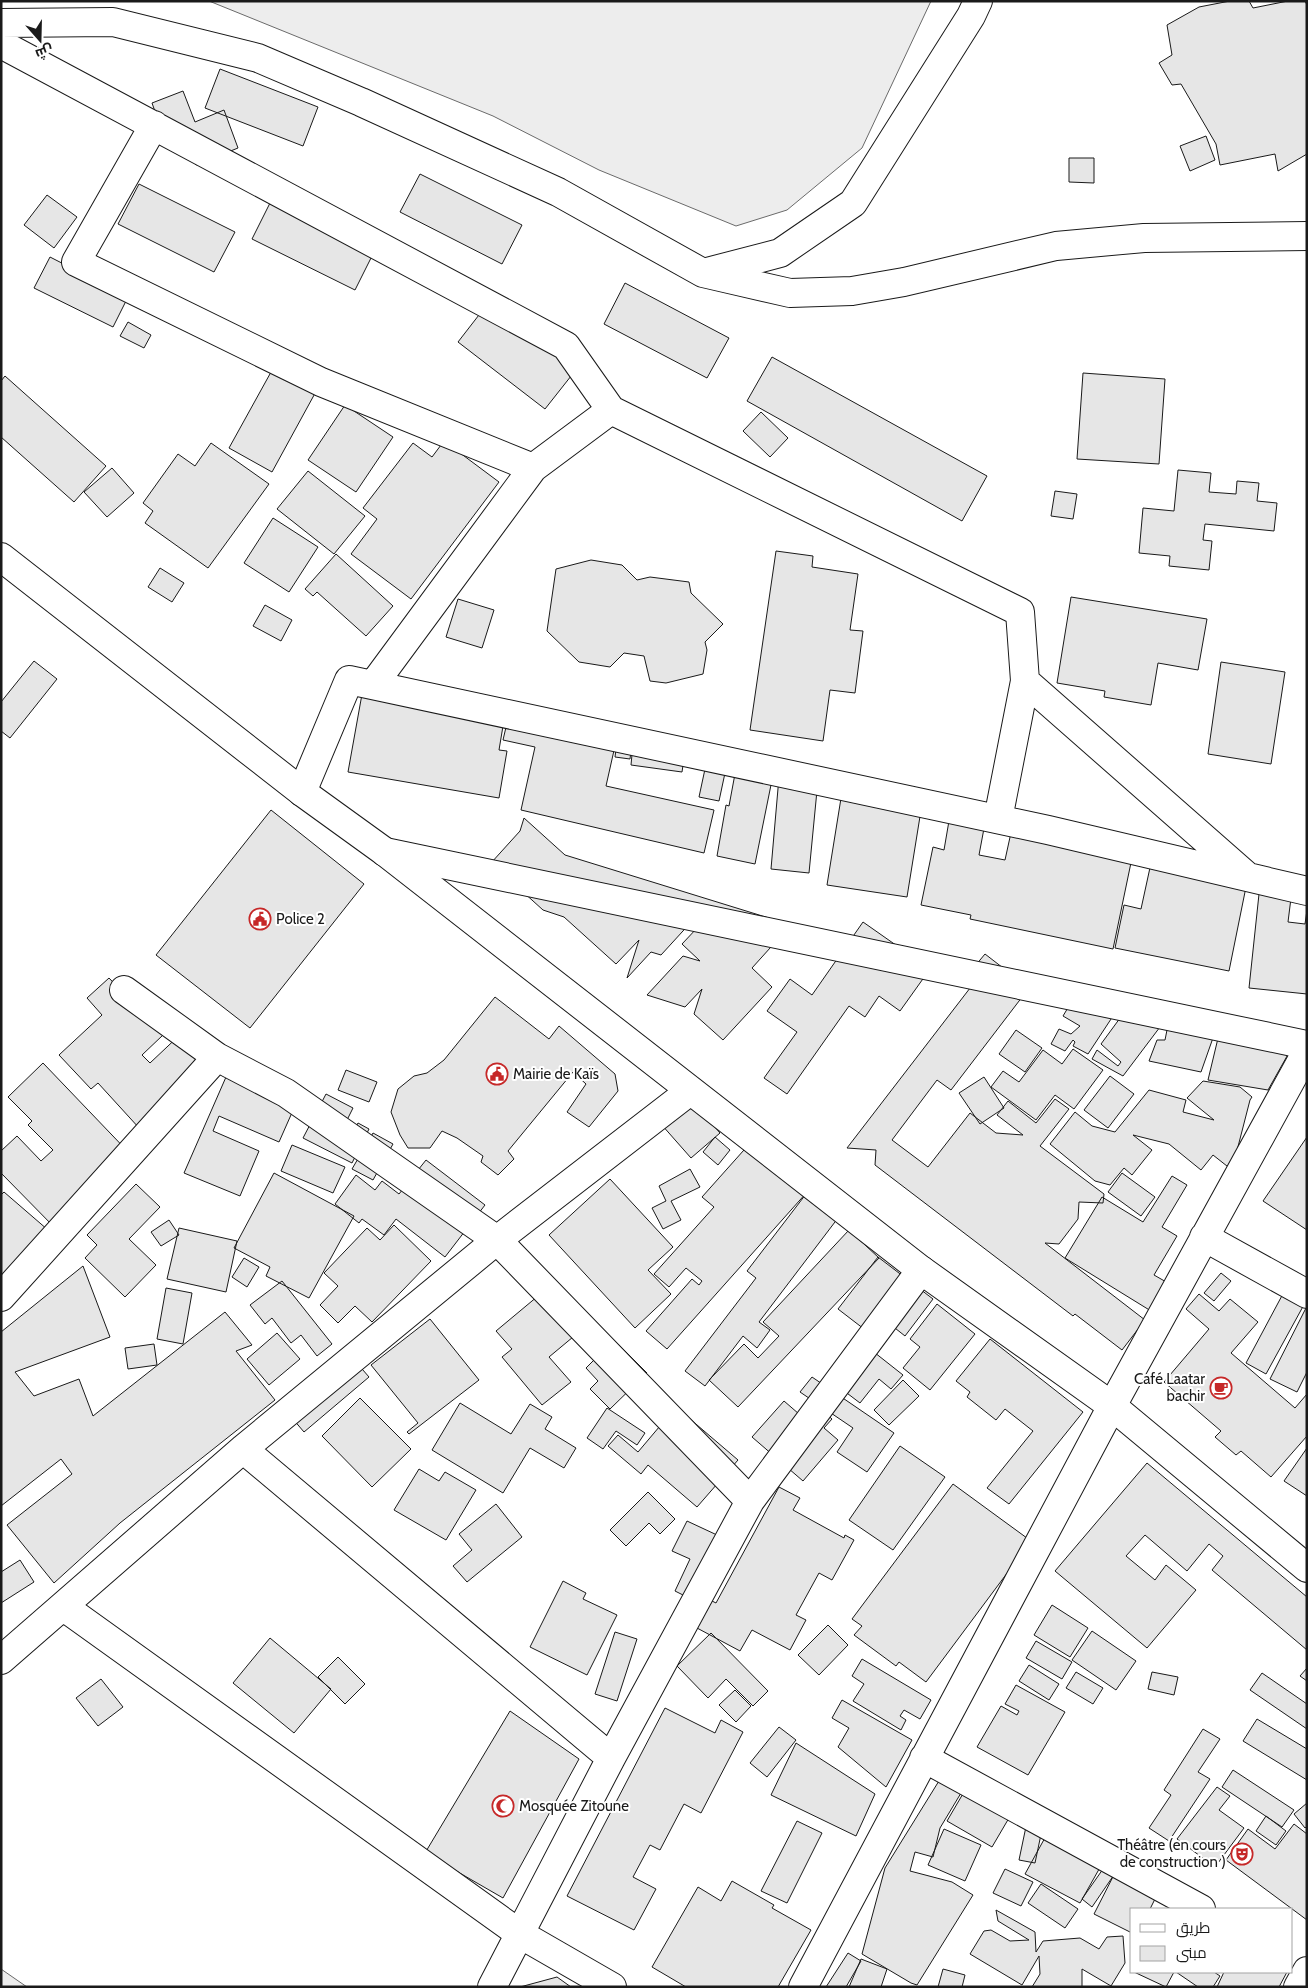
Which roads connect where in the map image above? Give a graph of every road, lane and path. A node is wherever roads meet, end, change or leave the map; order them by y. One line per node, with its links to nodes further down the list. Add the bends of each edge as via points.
1 (978, 1): 6 (street, via 853,203 780,252)
2 (1, 23): 6 (street, via 113,22 258,58 558,192)
3 (1, 44): 4 (street)
4 (154, 125): 7 (street, via 566,346); 8 (street, via 76,262 321,382)
5 (1307, 236): 6 (street, via 1144,238 1056,246 852,291 790,293)
6 (703, 273)
7 (611, 410): 8 (street); 10 (street, via 1020,612)
8 (533, 468): 11 (street)
9 (1, 558): 12 (street)
10 (1025, 681): 13 (street); 15 (street)
11 (373, 685): 12 (street, via 349,680); 13 (street)
12 (302, 792): 14 (street)
13 (998, 819): 15 (street)
14 (385, 852): 18 (street); 21 (street)
15 (1248, 877): 16 (street)
16 (1307, 891)
17 (124, 990): 20 (street)
18 (1307, 1045)
19 (1307, 1051): 22 (street)
20 (216, 1057): 23 (street, via 286,1093); 26 (street)
21 (690, 1091): 23 (street); 24 (street)
22 (1204, 1237): 25 (street); 27 (street)
23 (497, 1240): 28 (street); 29 (street)
24 (921, 1270): 27 (street); 29 (street)
25 (1307, 1294)
26 (1, 1297)
27 (1112, 1406): 30 (street); 34 (street)
28 (243, 1449): 31 (street); 33 (street)
29 (750, 1501): 33 (street)
30 (1307, 1568)
31 (64, 1607): 32 (street); 36 (street)
32 (1, 1660)
33 (611, 1758): 36 (street)
34 (924, 1758): 35 (street); 42 (street)
35 (1199, 1908)
36 (520, 1934): 40 (street); 41 (street)
37 (1293, 1960): 38 (street)
38 (1307, 1967)
39 (1307, 1971): 43 (street)
40 (492, 1987)
41 (612, 1987)
42 (803, 1987)
43 (1298, 1987)

